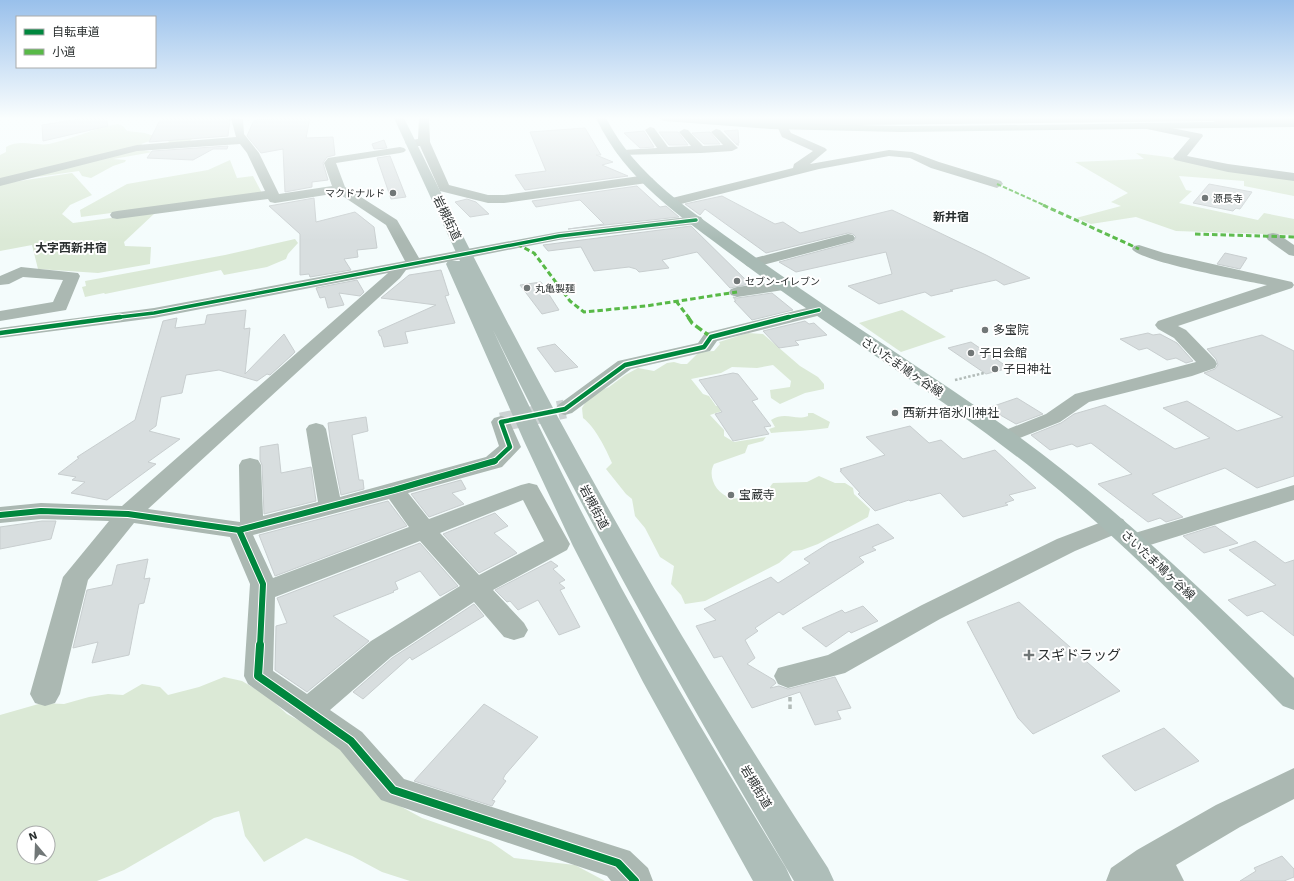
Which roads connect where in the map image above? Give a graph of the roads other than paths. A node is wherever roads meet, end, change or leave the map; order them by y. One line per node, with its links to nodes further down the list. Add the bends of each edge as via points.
1 (92, 159): 14 (street)
2 (257, 159): 18 (street)
3 (337, 159): 17 (street, via 330,163)
4 (417, 159): 26 (highway, 岩槻街道)
5 (420, 159): 16 (highway, 岩槻街道)
6 (628, 159): 13 (main road, さいたま鳩ヶ谷線)
7 (808, 159): 11 (street)
8 (856, 159): 11 (street)
9 (918, 159): 15 (street)
10 (1184, 159): 12 (street)
11 (792, 171): 19 (street)
12 (1294, 177)
13 (647, 180): 16 (street, via 495,200); 19 (main road, さいたま鳩ヶ谷線)
14 (0, 182)
15 (997, 184)
16 (439, 188): 26 (highway, 岩槻街道)
17 (340, 189): 18 (street, via 275,199); 28 (street, via 392,223)
18 (273, 194): 20 (street)
19 (673, 202): 21 (main road, さいたま鳩ヶ谷線)
20 (117, 215)
21 (696, 220): 26 (street, via 560,236); 27 (main road, さいたま鳩ヶ谷線)
22 (1273, 237): 25 (street)
23 (848, 238): 27 (street)
24 (1139, 249): 31 (street, via 1160,257)
25 (1294, 252)
26 (458, 255): 28 (street); 60 (highway, 岩槻街道, via 540,452 587,547 659,682); 61 (highway, 岩槻街道, via 612,541 686,671)
27 (752, 263): 30 (main road, さいたま鳩ヶ谷線)
28 (408, 264): 35 (street, via 154,313); 44 (street)
29 (3, 281): 34 (street, via 21,272 72,276 60,306)
30 (784, 286): 32 (street); 33 (main road, さいたま鳩ヶ谷線)
31 (1290, 286): 39 (street, via 1247,295 1164,325 1180,334 1208,364 1082,398 1054,418)
32 (737, 292)
33 (819, 310): 36 (street, via 711,337 704,347 625,365); 39 (main road, さいたま鳩ヶ谷線)
34 (0, 316)
35 (0, 333)
36 (565, 409)
37 (500, 422): 41 (street, via 510,447 494,462)
38 (316, 429): 43 (street)
39 (1005, 438): 46 (main road, さいたま鳩ヶ谷線, via 1078,493)
40 (250, 465): 47 (street)
41 (394, 490): 43 (street); 48 (street)
42 (1294, 492): 49 (street)
43 (330, 507): 47 (street)
44 (128, 514): 45 (street, via 41,511); 47 (street); 54 (street, via 76,577)
45 (0, 515)
46 (1115, 525): 49 (main road, さいたま鳩ヶ谷線); 53 (street, via 1066,545 938,609 835,665)
47 (245, 528): 51 (street, via 263,584)
48 (424, 532): 50 (street); 50 (street, via 530,490 558,544); 51 (street)
49 (1134, 542): 55 (main road, さいたま鳩ヶ谷線)
50 (476, 588): 52 (street); 56 (street, via 381,649)
51 (262, 592): 56 (street, via 258,676)
52 (514, 630)
53 (788, 676)
54 (45, 694)
55 (1294, 697)
56 (308, 711): 59 (street, via 351,741 393,790 618,863)
57 (1294, 783): 58 (street, via 1209,826)
58 (1146, 875)
59 (635, 881)
60 (774, 881)
61 (815, 881)

